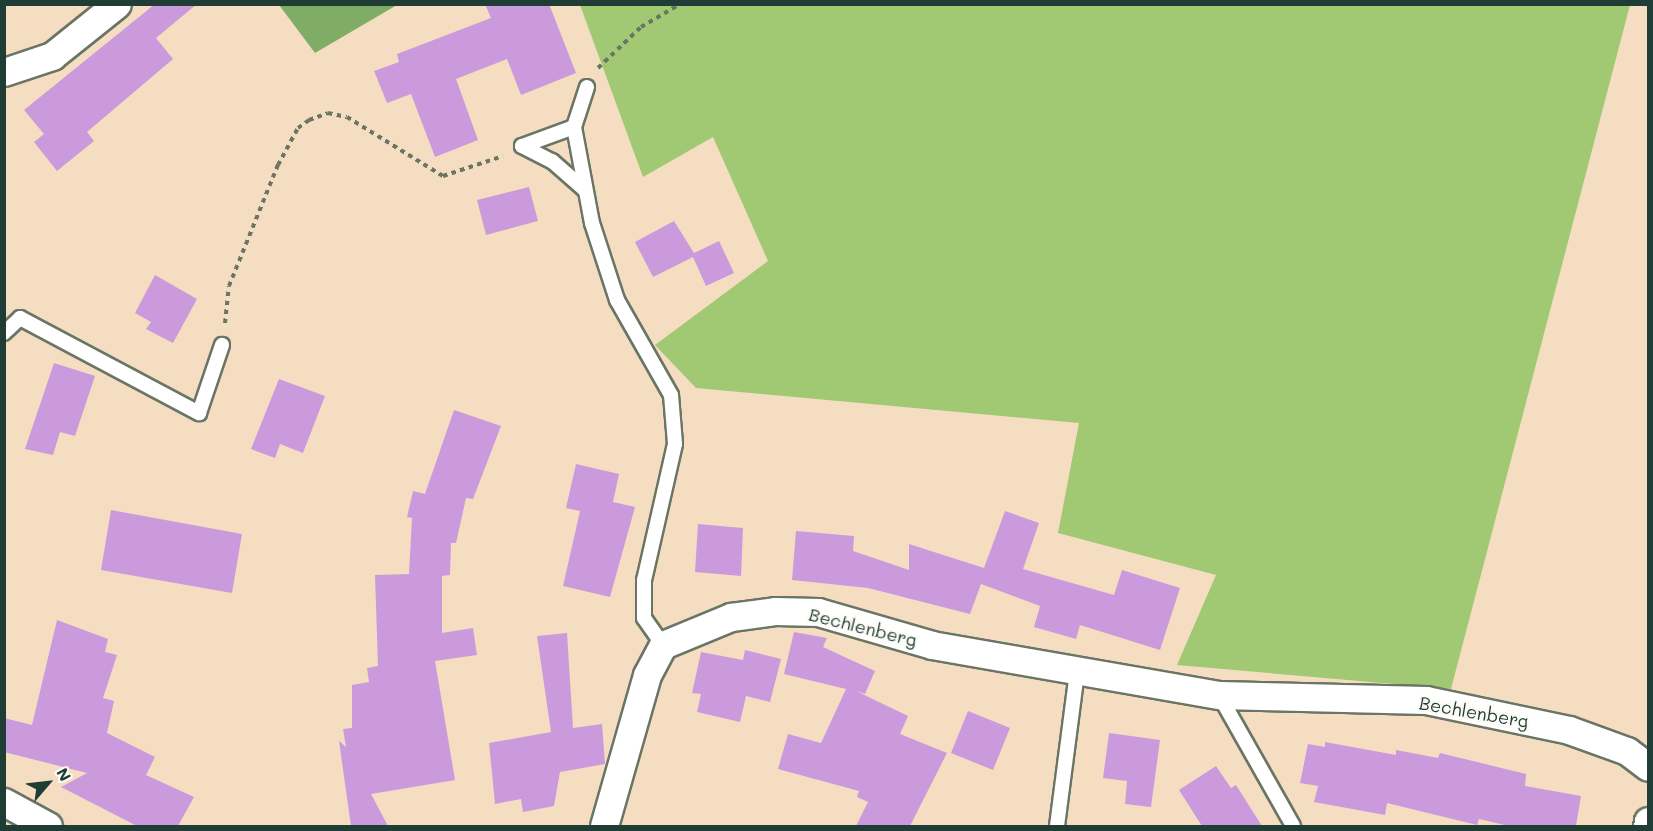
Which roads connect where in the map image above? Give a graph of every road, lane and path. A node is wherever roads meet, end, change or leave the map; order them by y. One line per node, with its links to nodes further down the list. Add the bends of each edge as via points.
1 (117, 4): 3 (street, via 52,56)
2 (680, 4): 4 (path, via 641,27 610,53)
3 (4, 72)
4 (587, 87): 5 (lane)
5 (574, 127): 6 (lane); 7 (lane)
6 (522, 146): 7 (lane, via 552,160); 9 (path, via 443,176 347,117 328,113 309,120 298,128 278,165 230,286)
7 (585, 190): 10 (lane, via 617,300 661,372 675,418 675,444 644,580 644,618)
8 (4, 333): 9 (lane, via 20,318 199,413)
9 (222, 345)
10 (663, 645): 11 (street, Bechlenberg, via 731,617 818,612 932,645); 17 (street, via 647,675)
11 (1077, 672): 12 (street, Bechlenberg); 18 (lane)
12 (1219, 695): 13 (street, Bechlenberg, via 1426,700 1569,730 1627,751); 19 (lane)
13 (1648, 767)
14 (11, 812): 16 (street)
15 (1648, 821): 20 (street)
16 (48, 826)
17 (604, 826)
18 (1057, 826)
19 (1293, 826)
20 (1647, 826)

